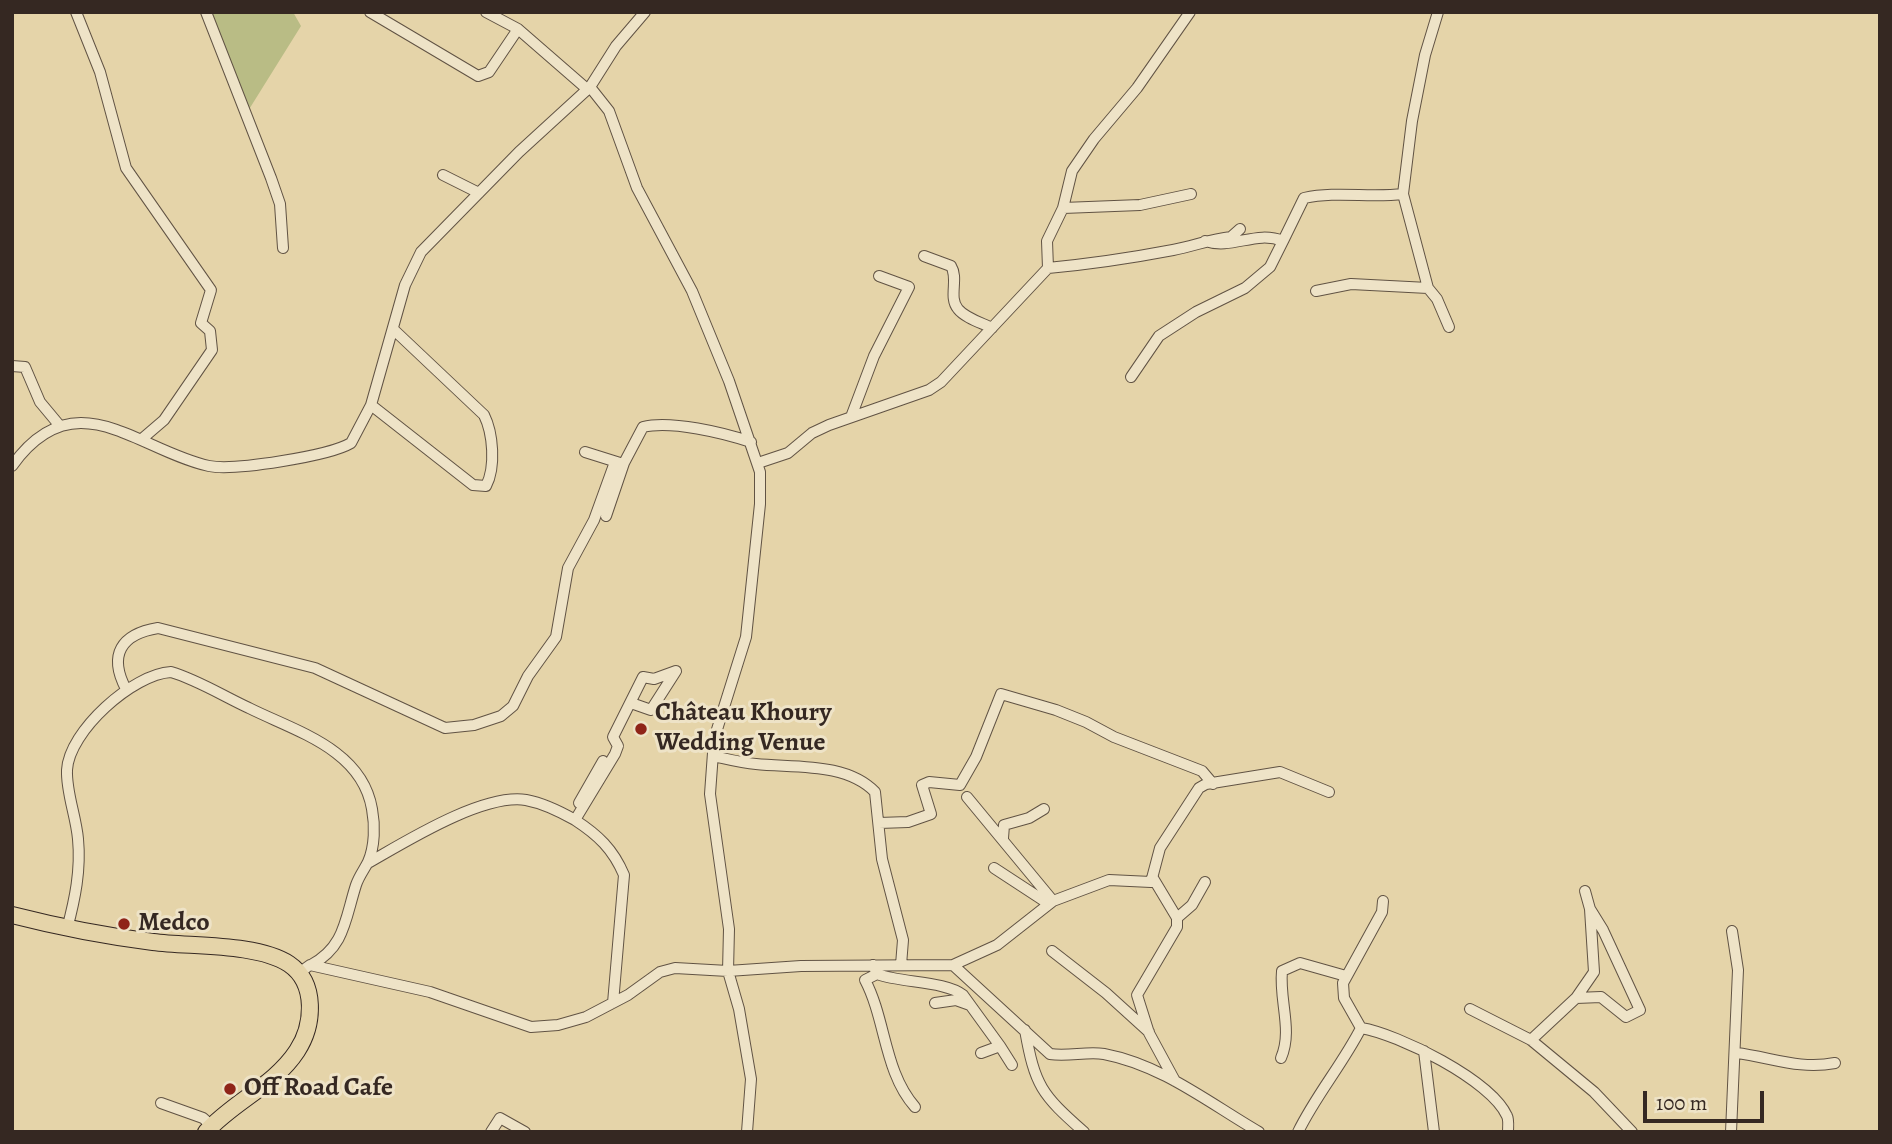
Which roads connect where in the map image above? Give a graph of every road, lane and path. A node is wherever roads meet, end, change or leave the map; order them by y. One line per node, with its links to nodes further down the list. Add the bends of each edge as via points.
1 (76, 12): 32 (street, via 100,72 127,168 211,290 201,323 210,331 212,351 164,420)
2 (206, 12): 18 (street, via 280,204)
3 (370, 12): 8 (street, via 478,76 489,72)
4 (486, 12): 8 (street)
5 (645, 12): 9 (street)
6 (1190, 12): 14 (street, via 1072,171)
7 (1438, 12): 13 (street, via 1412,121)
8 (518, 29): 9 (street)
9 (589, 88): 11 (street); 33 (street, via 609,111 637,188 692,290)
10 (443, 175): 11 (street)
11 (479, 193): 26 (street, via 416,261)
12 (1191, 194): 14 (street, via 1140,205)
13 (1403, 194): 17 (street, via 1329,193 1304,198); 22 (street)
14 (1063, 208): 20 (street, via 1047,241)
15 (1240, 229): 16 (street, via 1234,237)
16 (1205, 240): 17 (street, via 1230,244 1268,235); 20 (street, via 1100,264)
17 (1283, 241): 28 (street, via 1270,267 1245,288 1160,336)
18 (283, 248)
19 (924, 256): 25 (street, via 951,266 958,310)
20 (1048, 268): 25 (street)
21 (879, 276): 30 (street, via 909,287 874,356)
22 (1428, 288): 23 (street, via 1351,284); 24 (street)
23 (1316, 291)
24 (1449, 327)
25 (992, 328): 30 (street, via 935,386)
26 (393, 330): 29 (street); 29 (street, via 484,415 490,426 491,453 486,486 473,485)
27 (12, 366): 31 (street, via 25,367 40,402)
28 (1131, 377)
29 (371, 405): 32 (street, via 358,433 342,448 226,468 190,461)
30 (851, 417): 36 (street, via 812,433 788,453)
31 (60, 426): 32 (street, via 96,424); 37 (street)
32 (142, 438)
33 (751, 442): 35 (street, via 731,435 649,426 639,431); 36 (street)
34 (585, 452): 35 (street)
35 (620, 463): 38 (street); 39 (street, via 568,568 552,645 513,706 501,716 463,728 445,728 315,667 158,628 134,633 119,654 118,672)
36 (758, 463): 41 (street, via 760,504 750,613)
37 (12, 466)
38 (606, 516)
39 (126, 689): 51 (street, via 152,675 181,675 338,754 370,799 374,841); 61 (street, via 91,724 69,761 78,868 77,895)
40 (631, 703): 40 (street, via 643,677 654,679 676,671 651,710); 48 (street, via 613,737 618,746 615,754)
41 (713, 756): 49 (street, via 855,777 875,792); 68 (street, via 710,794 729,929)
42 (606, 758): 47 (street, via 575,811)
43 (1213, 784): 44 (street, via 1286,772); 49 (street, via 1202,771 1086,722 1001,694 960,785 922,785 931,814 908,822); 53 (street, via 1199,788 1160,848)
44 (1329, 792)
45 (967, 797): 50 (street)
46 (1044, 808): 50 (street, via 1004,825)
47 (559, 811): 48 (street); 51 (street, via 526,800 492,804 408,838)
48 (575, 820): 71 (street, via 611,850 624,875)
49 (879, 823): 64 (street, via 887,880 903,940)
50 (1003, 838): 57 (street)
51 (368, 863): 66 (street, via 358,877 341,938 326,957)
52 (994, 868): 57 (street)
53 (1153, 878): 57 (street, via 1147,884 1109,880); 60 (street)
54 (1205, 882): 60 (street, via 1192,905)
55 (1585, 891): 58 (street)
56 (1383, 901): 69 (street, via 1382,912)
57 (1051, 902): 65 (street, via 997,945)
58 (1590, 909): 70 (street, via 1594,972); 70 (street, via 1640,1010 1626,1017 1601,997)
59 (12, 915): 61 (highway)
60 (1177, 918): 77 (street, via 1177,927 1137,995)
61 (67, 929): 66 (highway, via 263,954)
62 (1732, 931): 82 (street, via 1738,970)
63 (1052, 951): 77 (street, via 1098,985)
64 (901, 965): 65 (street); 67 (street)
65 (953, 965): 76 (street)
66 (305, 969): 71 (street, via 430,992 531,1027 572,1022); 89 (highway, via 310,1012 299,1049 272,1080)
67 (875, 970): 68 (street); 73 (street, via 896,981 955,989); 88 (street, via 865,980 898,1082)
68 (728, 971): 71 (street, via 667,970); 92 (street, via 751,1079)
69 (1346, 976): 75 (street, via 1344,998); 83 (street, via 1300,963 1282,971 1287,1042)
70 (1576, 998): 78 (street)
71 (613, 1003)
72 (936, 1003): 73 (street, via 956,1000)
73 (970, 1005): 79 (street)
74 (1470, 1009): 78 (street)
75 (1361, 1028): 80 (street, via 1384,1032); 95 (street)
76 (1025, 1029): 86 (street, via 1050,1054 1102,1054 1140,1064); 93 (street, via 1044,1095)
77 (1149, 1033): 86 (street)
78 (1531, 1040): 98 (street, via 1594,1092)
79 (1000, 1046): 81 (street); 85 (street)
80 (1424, 1051): 96 (street); 97 (street, via 1485,1088 1508,1117)
81 (981, 1053)
82 (1736, 1053): 84 (street, via 1769,1057 1782,1065); 99 (street)
83 (1281, 1058)
84 (1835, 1063)
85 (1012, 1065)
86 (1175, 1081): 94 (street)
87 (160, 1102): 89 (street, via 203,1118)
88 (915, 1107)
89 (209, 1129)
90 (491, 1132): 91 (street, via 500,1118)
91 (524, 1132)
92 (747, 1132)
93 (1084, 1132)
94 (1259, 1132)
95 (1298, 1132)
96 (1434, 1132)
97 (1508, 1132)
98 (1632, 1132)
99 (1731, 1132)

